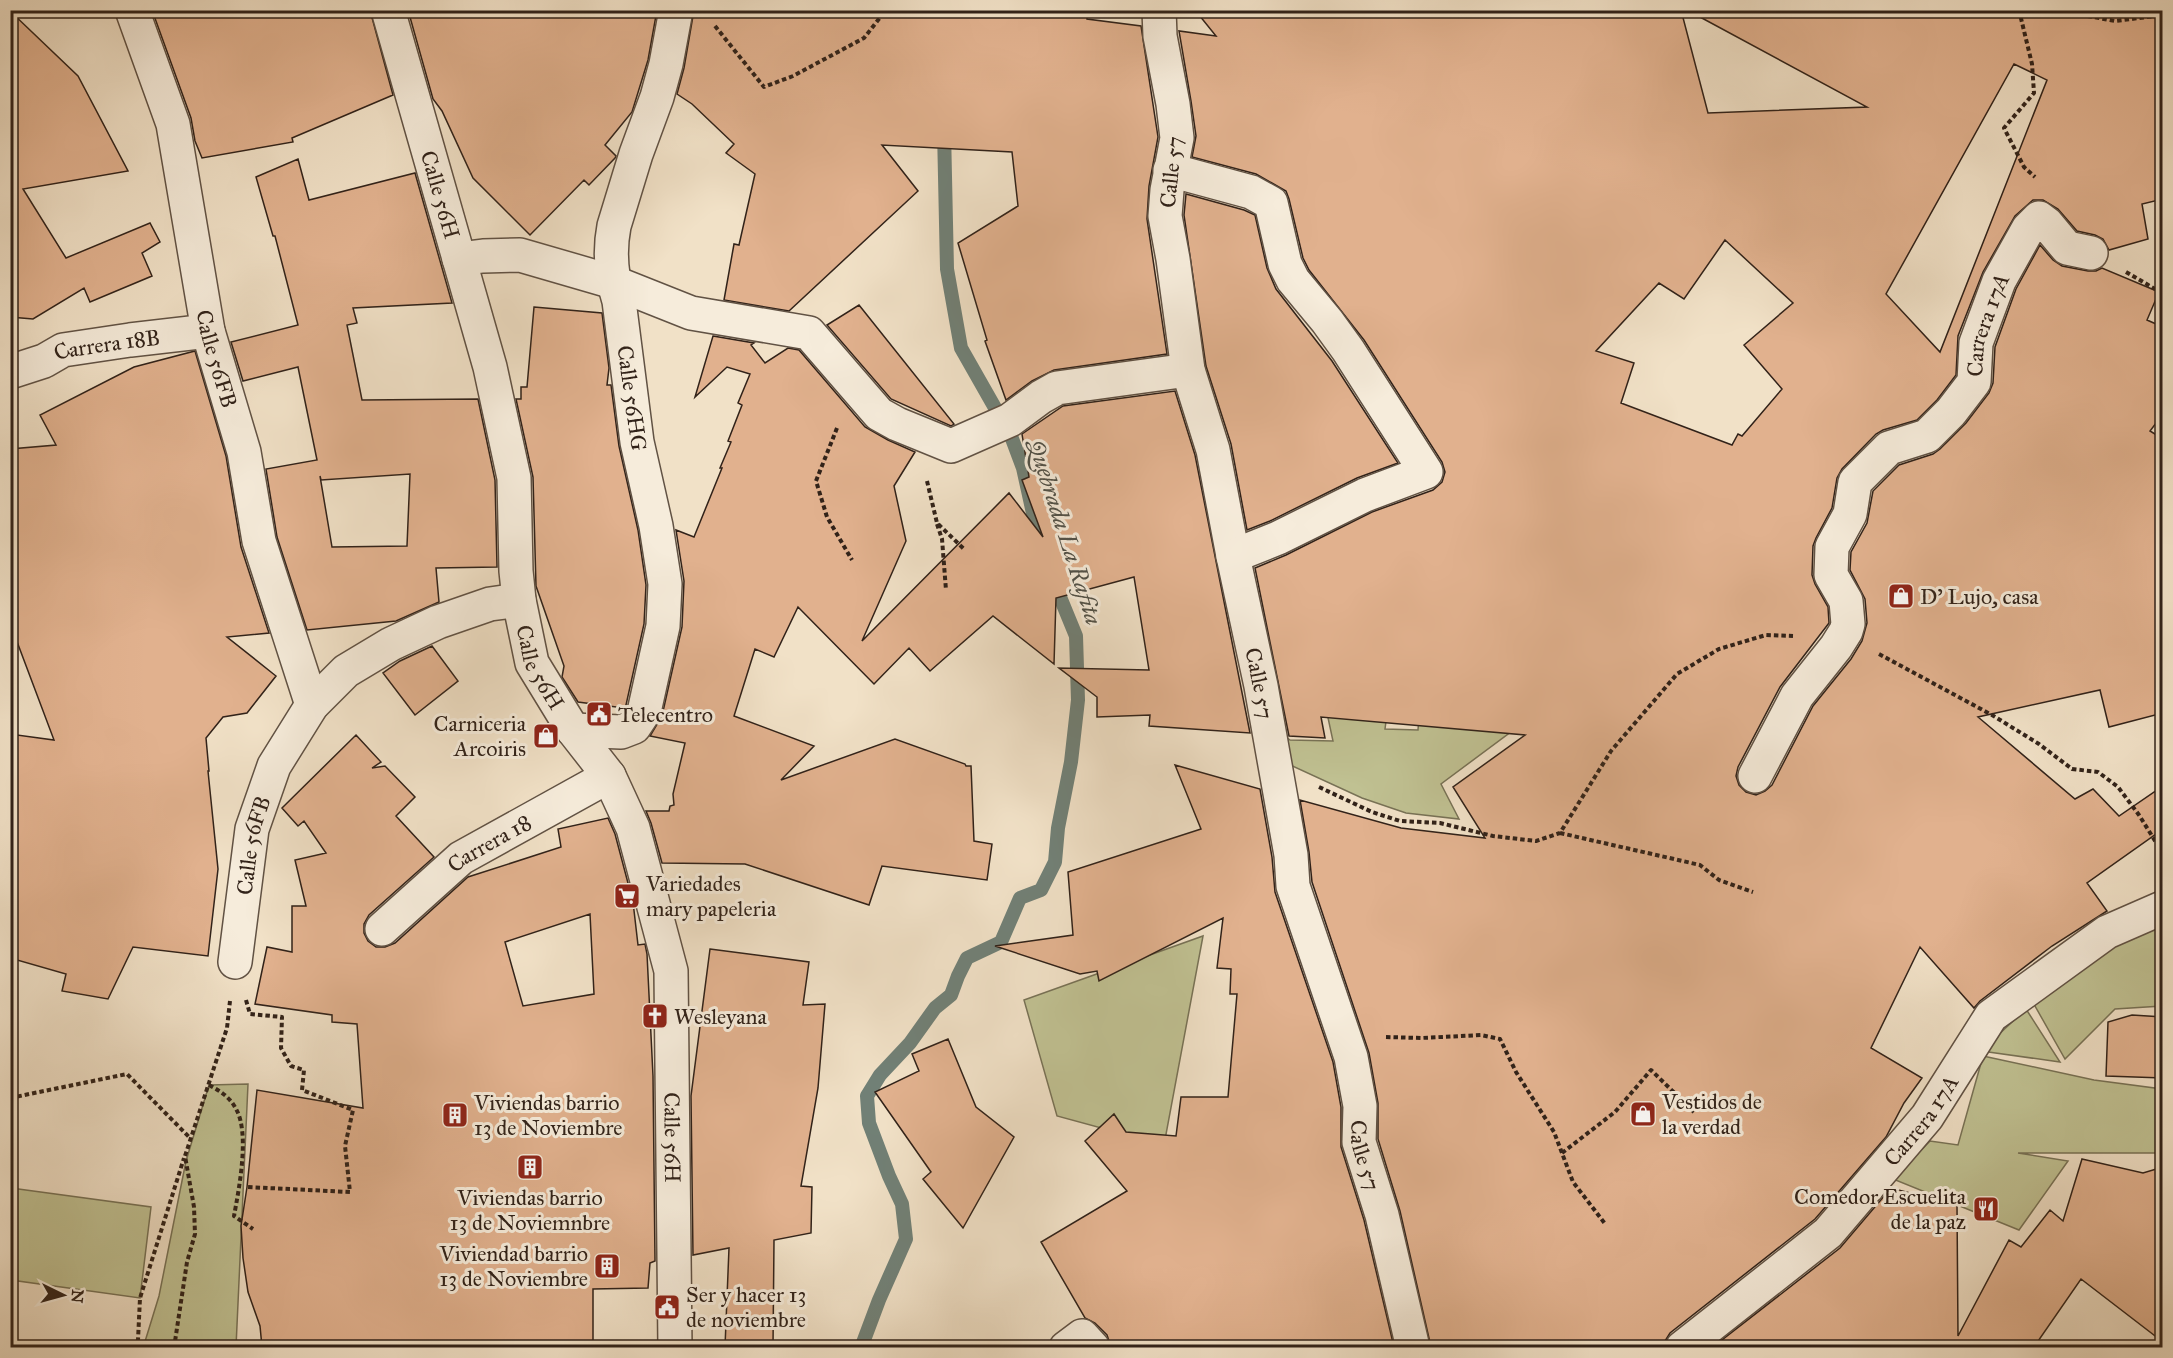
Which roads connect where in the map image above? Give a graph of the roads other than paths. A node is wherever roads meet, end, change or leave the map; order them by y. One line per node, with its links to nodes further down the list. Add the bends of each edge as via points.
1 (132, 10): 9 (street, Calle 56FB, via 173,124)
2 (388, 10): 7 (street, Calle 56H)
3 (676, 10): 8 (street, Calle 56HG, via 657,98 614,226 610,247)
4 (1159, 10): 5 (street, Calle 57, via 1177,138)
5 (1170, 170): 10 (street, Calle 57, via 1165,216); 12 (street, via 1251,192 1271,202 1285,264 1293,280 1348,350 1426,472 1365,495)
6 (2091, 253): 17 (street, Carrera 17A, via 2067,248 2038,218 1999,281 1976,343 1974,382 1927,436 1889,448 1855,482 1850,514 1832,547 1832,575 1846,601 1848,624 1797,696)
7 (459, 259): 8 (street, via 520,255); 13 (street, Calle 56H, via 490,367 514,478)
8 (613, 282): 10 (street, via 691,313 809,333 879,414 951,446 1000,424 1057,388); 15 (street, Calle 56HG, via 619,301 637,442 663,573 663,626 644,712 634,727 621,732)
9 (208, 331): 11 (street, Carrera 18B, via 63,350); 14 (street, Calle 56FB, via 244,452 260,541)
10 (1188, 370): 12 (street, Calle 57, via 1213,450)
11 (10, 372)
12 (1233, 556): 22 (street, Calle 57, via 1261,686 1293,886 1351,1057 1360,1106 1359,1143 1382,1215)
13 (519, 600): 14 (street, Calle 56FB, via 490,604 391,644 346,671); 15 (street, Calle 56H, via 532,663)
14 (312, 705): 20 (street, Calle 56FB, via 274,766 252,829)
15 (573, 730): 16 (street, Calle 56H)
16 (609, 776): 19 (street, Carrera 18, via 461,858); 21 (street, Calle 56H, via 633,828 671,970)
17 (1755, 776)
18 (2163, 908): 23 (street, Carrera 17A, via 2107,932 1990,1016 1927,1118 1828,1233)
19 (382, 929)
20 (235, 962)
21 (675, 1347)
22 (1413, 1347)
23 (1682, 1347)

